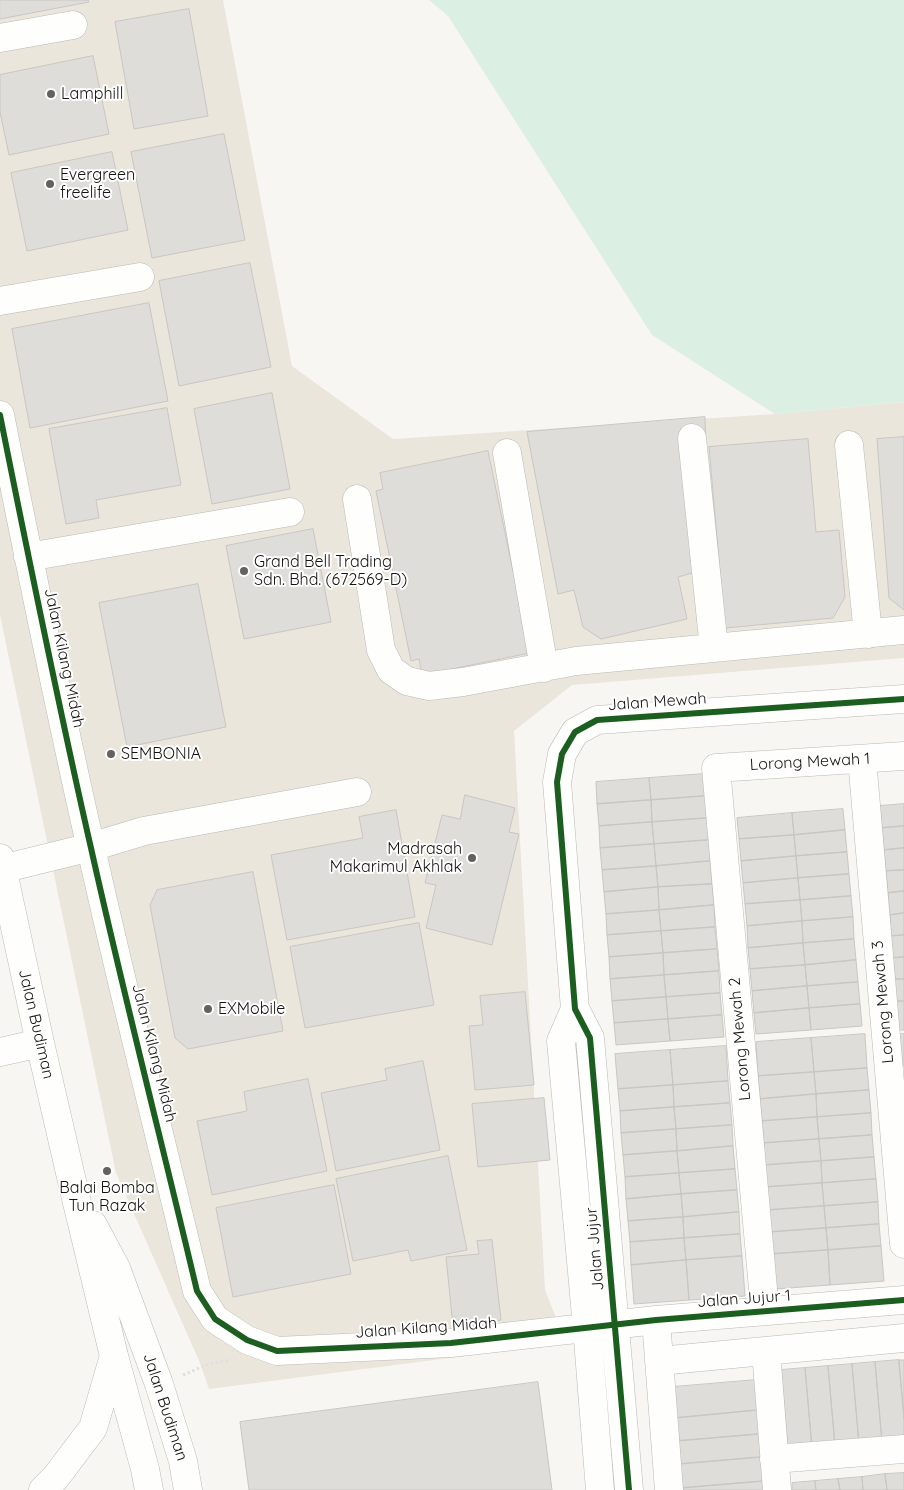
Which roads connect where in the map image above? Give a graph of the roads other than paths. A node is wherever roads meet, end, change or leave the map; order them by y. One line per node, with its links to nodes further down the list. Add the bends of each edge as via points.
1 (73, 25): 2 (street)
2 (0, 38)
3 (140, 277): 4 (street)
4 (0, 301)
5 (0, 415): 11 (street, Jalan Kilang Midah)
6 (692, 438): 14 (street)
7 (850, 445): 13 (street)
8 (507, 453): 15 (street)
9 (358, 499): 15 (street, via 381,650 391,670 407,681 428,686)
10 (290, 512): 11 (street)
11 (28, 557): 21 (street, Jalan Kilang Midah)
12 (904, 630): 13 (street)
13 (868, 634): 14 (street)
14 (714, 648): 15 (street, via 576,661)
15 (544, 668)
16 (904, 699): 24 (street, Jalan Mewah, via 597,720 575,732 562,754 557,782)
17 (904, 756): 18 (street, Lorong Mewah 1)
18 (862, 759): 19 (street, Lorong Mewah 1); 28 (street, Lorong Mewah 3)
19 (716, 768): 30 (street, Lorong Mewah 2)
20 (358, 792): 21 (street, via 144,831)
21 (90, 847): 22 (street); 33 (street, Jalan Kilang Midah, via 197,1291 215,1319 247,1340 277,1351 451,1343)
22 (1, 863): 23 (street, Jalan Budiman)
23 (9, 948): 25 (street, Jalan Budiman)
24 (575, 1009): 32 (street, Jalan Jujur, via 590,1038); 33 (street, Jalan Jujur, via 561,1041)
25 (40, 1042): 26 (street); 27 (street, Jalan Budiman)
26 (0, 1052)
27 (74, 1190): 36 (street, Jalan Budiman); 42 (street, Jalan Budiman, via 116,1268 159,1384 183,1460)
28 (904, 1244)
29 (904, 1300): 30 (street, Jalan Jujur 1)
30 (765, 1311): 31 (street, Jalan Jujur 1)
31 (656, 1320): 32 (street, Jalan Jujur 1); 37 (street)
32 (616, 1324): 33 (street, Jalan Jujur 1); 44 (street, Jalan Jujur)
33 (587, 1327): 43 (street, Jalan Jujur)
34 (904, 1338): 35 (street)
35 (766, 1351): 37 (street); 39 (street)
36 (114, 1356): 40 (street, via 93,1428); 41 (street, Jalan Budiman)
37 (659, 1361): 45 (street)
38 (904, 1449): 39 (street)
39 (774, 1459): 46 (street)
40 (43, 1490)
41 (149, 1490)
42 (187, 1490)
43 (600, 1490)
44 (629, 1490)
45 (669, 1490)
46 (777, 1490)

